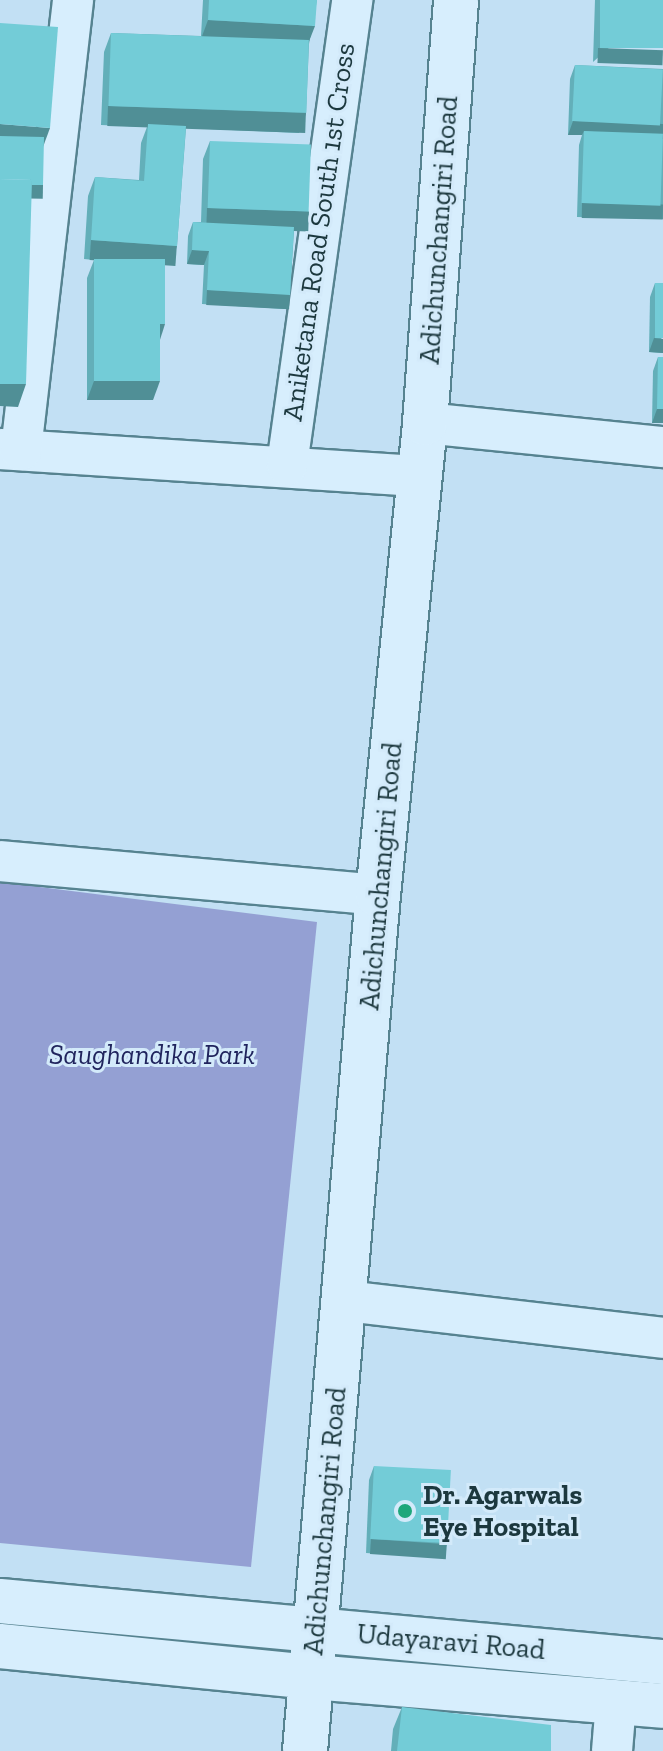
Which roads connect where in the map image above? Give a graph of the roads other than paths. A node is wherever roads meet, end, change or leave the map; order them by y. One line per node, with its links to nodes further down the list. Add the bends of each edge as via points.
1 (73, 0): 6 (street)
2 (352, 0): 7 (street, Aniketana Road South 1st Cross)
3 (456, 0): 4 (street, Adichunchangiri Road)
4 (425, 423): 5 (street); 8 (street, Adichunchangiri Road)
5 (663, 447)
6 (11, 449): 7 (street)
7 (287, 465): 8 (street)
8 (420, 476): 10 (street, Adichunchangiri Road)
9 (0, 861): 10 (street)
10 (378, 895): 11 (street, Adichunchangiri Road)
11 (345, 1301): 12 (street); 14 (street, Adichunchangiri Road)
12 (663, 1338)
13 (0, 1601): 14 (street, Udayaravi Road)
14 (315, 1630): 16 (street, Udayaravi Road); 17 (street, Adichunchangiri Road)
15 (0, 1646): 17 (street)
16 (663, 1662)
17 (312, 1677): 18 (street); 20 (street, Adichunchangiri Road)
18 (616, 1702): 19 (street); 21 (street)
19 (663, 1706)
20 (305, 1751)
21 (612, 1751)

